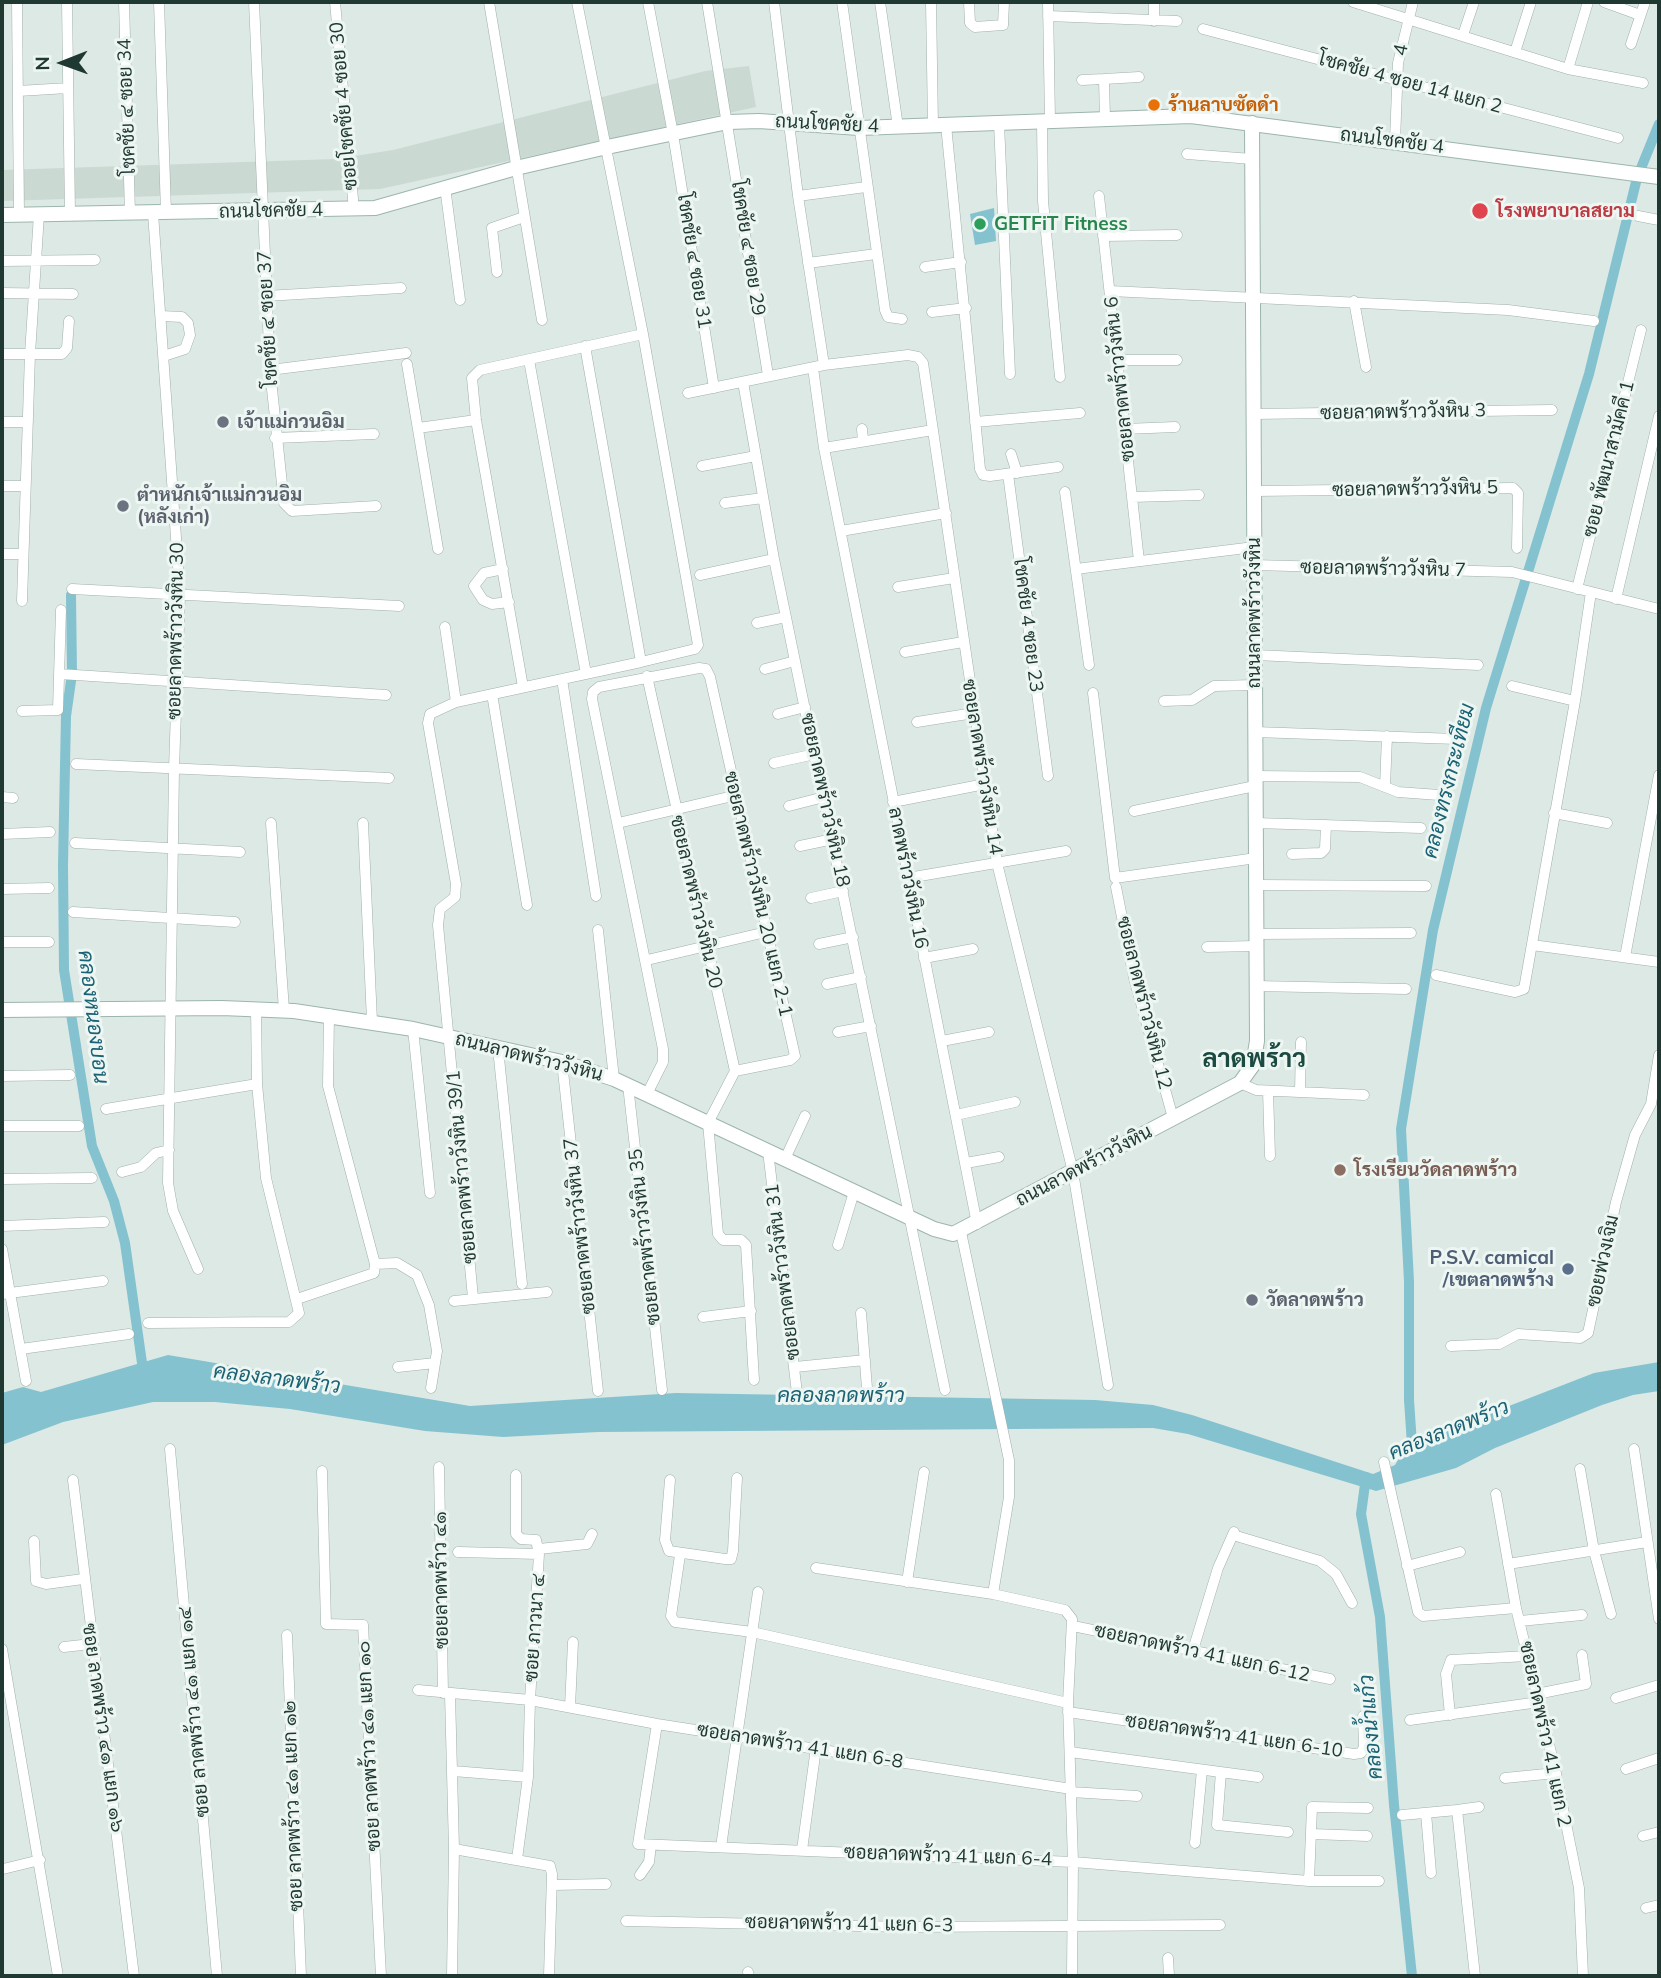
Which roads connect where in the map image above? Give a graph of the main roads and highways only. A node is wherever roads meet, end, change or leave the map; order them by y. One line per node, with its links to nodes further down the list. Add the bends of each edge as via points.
1 (1252, 123): 2 (main road, ถนนโชคชัย 4); 3 (main road, ถนนโชคชัย 4, via 1191,116 859,128 789,121 729,122 516,168 396,203 354,210); 4 (main road, ถนนลาดพร้าววังหิน, via 1256,986 1255,1053 1240,1083 977,1224 961,1232 943,1233 628,1085 562,1062 329,1014 256,1009)
2 (1659, 177)
3 (2, 215)
4 (2, 1010)

